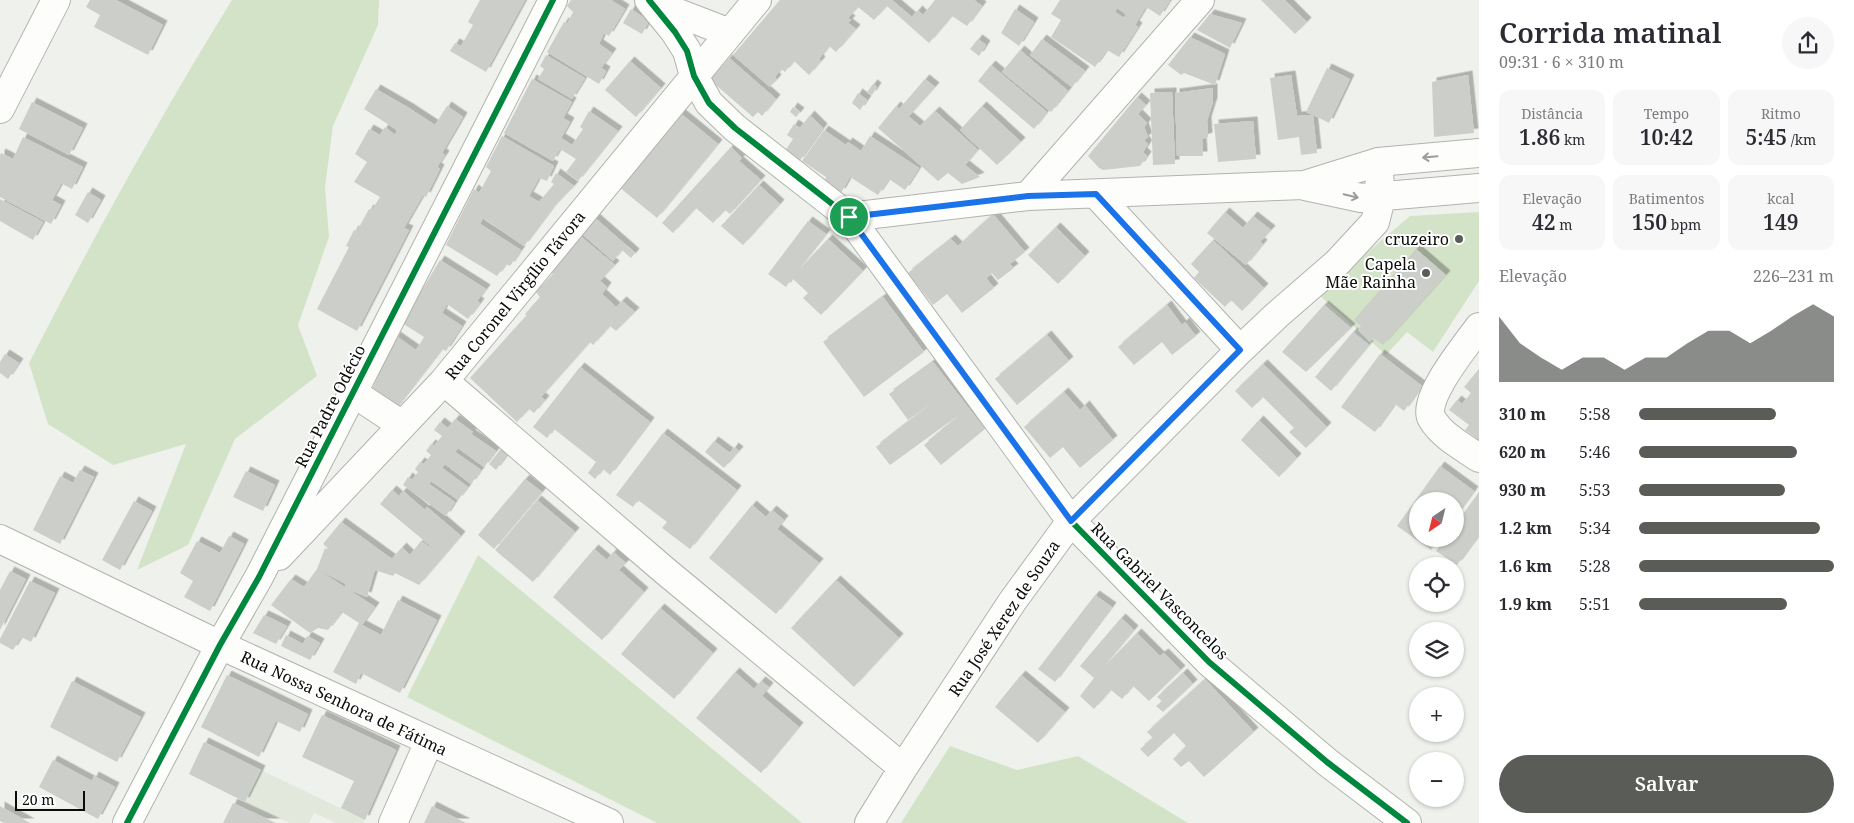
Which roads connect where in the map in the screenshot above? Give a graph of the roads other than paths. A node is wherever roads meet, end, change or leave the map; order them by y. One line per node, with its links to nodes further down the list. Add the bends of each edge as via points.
1 (56, 0): 8 (street)
2 (553, 0): 20 (street, Rua Padre Odécio)
3 (757, 0): 6 (street, Rua Coronel Virgílio Távora)
4 (1200, 0): 14 (street)
5 (650, 1): 6 (street); 7 (street, Rua Gabriel Vasconcelos, via 687,51)
6 (730, 32): 7 (street, Rua Coronel Virgílio Távora)
7 (694, 76): 16 (street, Rua Gabriel Vasconcelos, via 709,103 735,128); 19 (street, Rua Coronel Virgílio Távora)
8 (0, 109)
9 (1479, 153): 10 (street, one-way to 10)
10 (1378, 162): 11 (street); 15 (street, Rua José Xerez de Souza)
11 (1304, 185): 13 (street); 15 (street, one-way to 15, via 1361,198)
12 (1479, 188): 15 (street)
13 (1096, 194): 14 (street); 18 (street)
14 (1028, 196): 16 (street)
15 (1381, 198): 18 (street, Rua José Xerez de Souza, via 1375,222 1337,263)
16 (849, 217): 23 (street, Rua Gabriel Vasconcelos)
17 (1479, 327): 22 (street, via 1440,382 1430,407 1431,418 1442,431)
18 (1240, 350): 23 (street, Rua José Xerez de Souza)
19 (444, 382): 21 (street, Rua Coronel Virgílio Távora); 28 (street)
20 (352, 392): 21 (street); 25 (street, Rua Padre Odécio)
21 (402, 425): 25 (street, Rua Coronel Virgílio Távora)
22 (1479, 458)
23 (1071, 521): 28 (street, Rua José Xerez de Souza, via 1012,602); 33 (street, Rua Gabriel Vasconcelos, via 1209,662 1327,762)
24 (0, 539): 26 (street, Rua Nossa Senhora de Fátima)
25 (259, 577): 26 (street, Rua Padre Odécio)
26 (220, 645): 27 (street, Rua Nossa Senhora de Fátima); 29 (street, Rua Padre Odécio)
27 (429, 742): 30 (street); 31 (street, Rua Nossa Senhora de Fátima)
28 (903, 768): 32 (street, Rua José Xerez de Souza)
29 (127, 823)
30 (393, 823)
31 (610, 823)
32 (869, 823)
33 (1407, 823)

